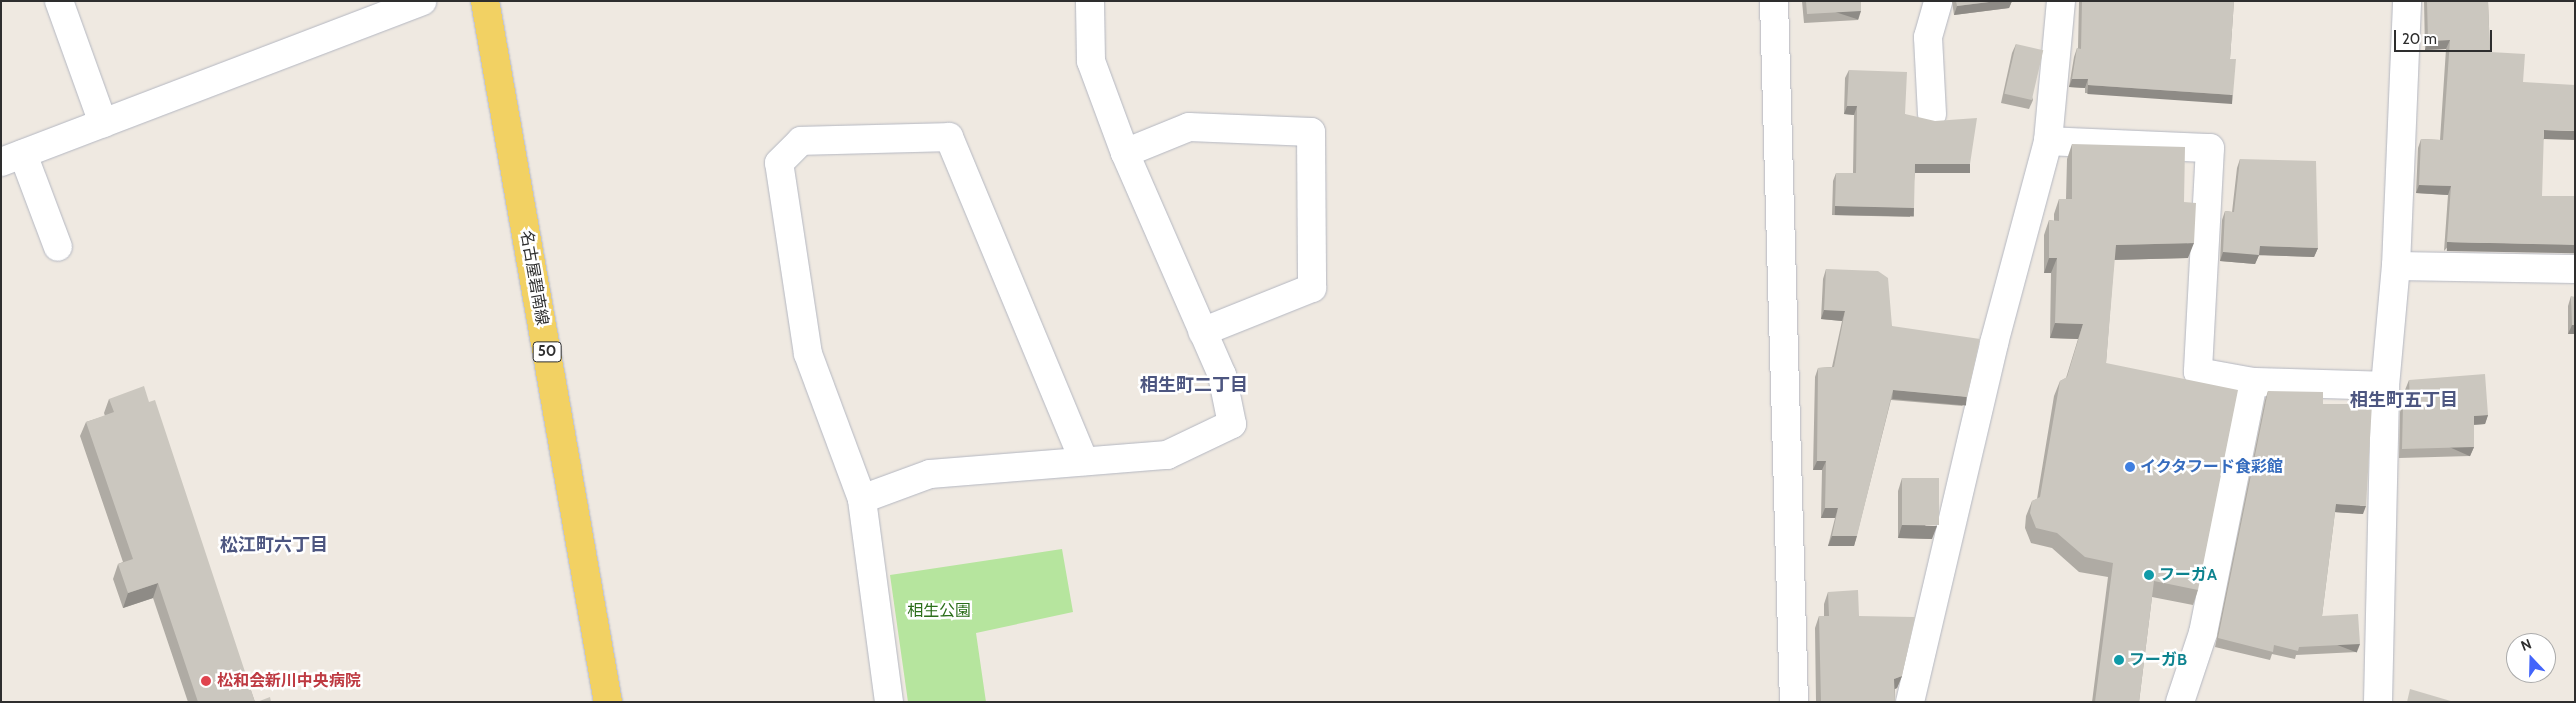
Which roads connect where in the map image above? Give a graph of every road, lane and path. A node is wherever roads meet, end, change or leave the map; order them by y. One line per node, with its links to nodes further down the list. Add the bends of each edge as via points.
1 (59, 1): 10 (street)
2 (422, 1): 10 (street)
3 (485, 1): 22 (main road, 名古屋碧南線 / 50)
4 (1090, 1): 12 (street, via 1091,61)
5 (1774, 1): 24 (street)
6 (1938, 1): 9 (street, via 1928,36)
7 (2061, 1): 11 (street)
8 (2407, 1): 15 (street)
9 (1932, 114)
10 (103, 123): 13 (street)
11 (2048, 142): 18 (street, via 2210,148 2198,372); 25 (street, via 1994,343)
12 (1125, 153): 17 (street); 17 (street, via 1189,127 1311,132 1312,288)
13 (12, 158): 14 (street)
14 (58, 246)
15 (2396, 266): 16 (street); 19 (street)
16 (2575, 269)
17 (1202, 332): 20 (street, via 1222,375 1232,424 1167,455)
18 (2253, 382): 19 (street); 26 (street, via 2203,633)
19 (2385, 386): 27 (street)
20 (1084, 461): 21 (street, via 930,474); 21 (street, via 949,137 801,141 779,163 808,354)
21 (862, 499): 23 (street)
22 (608, 702)
23 (889, 702)
24 (1794, 702)
25 (1910, 702)
26 (2180, 702)
27 (2378, 702)

